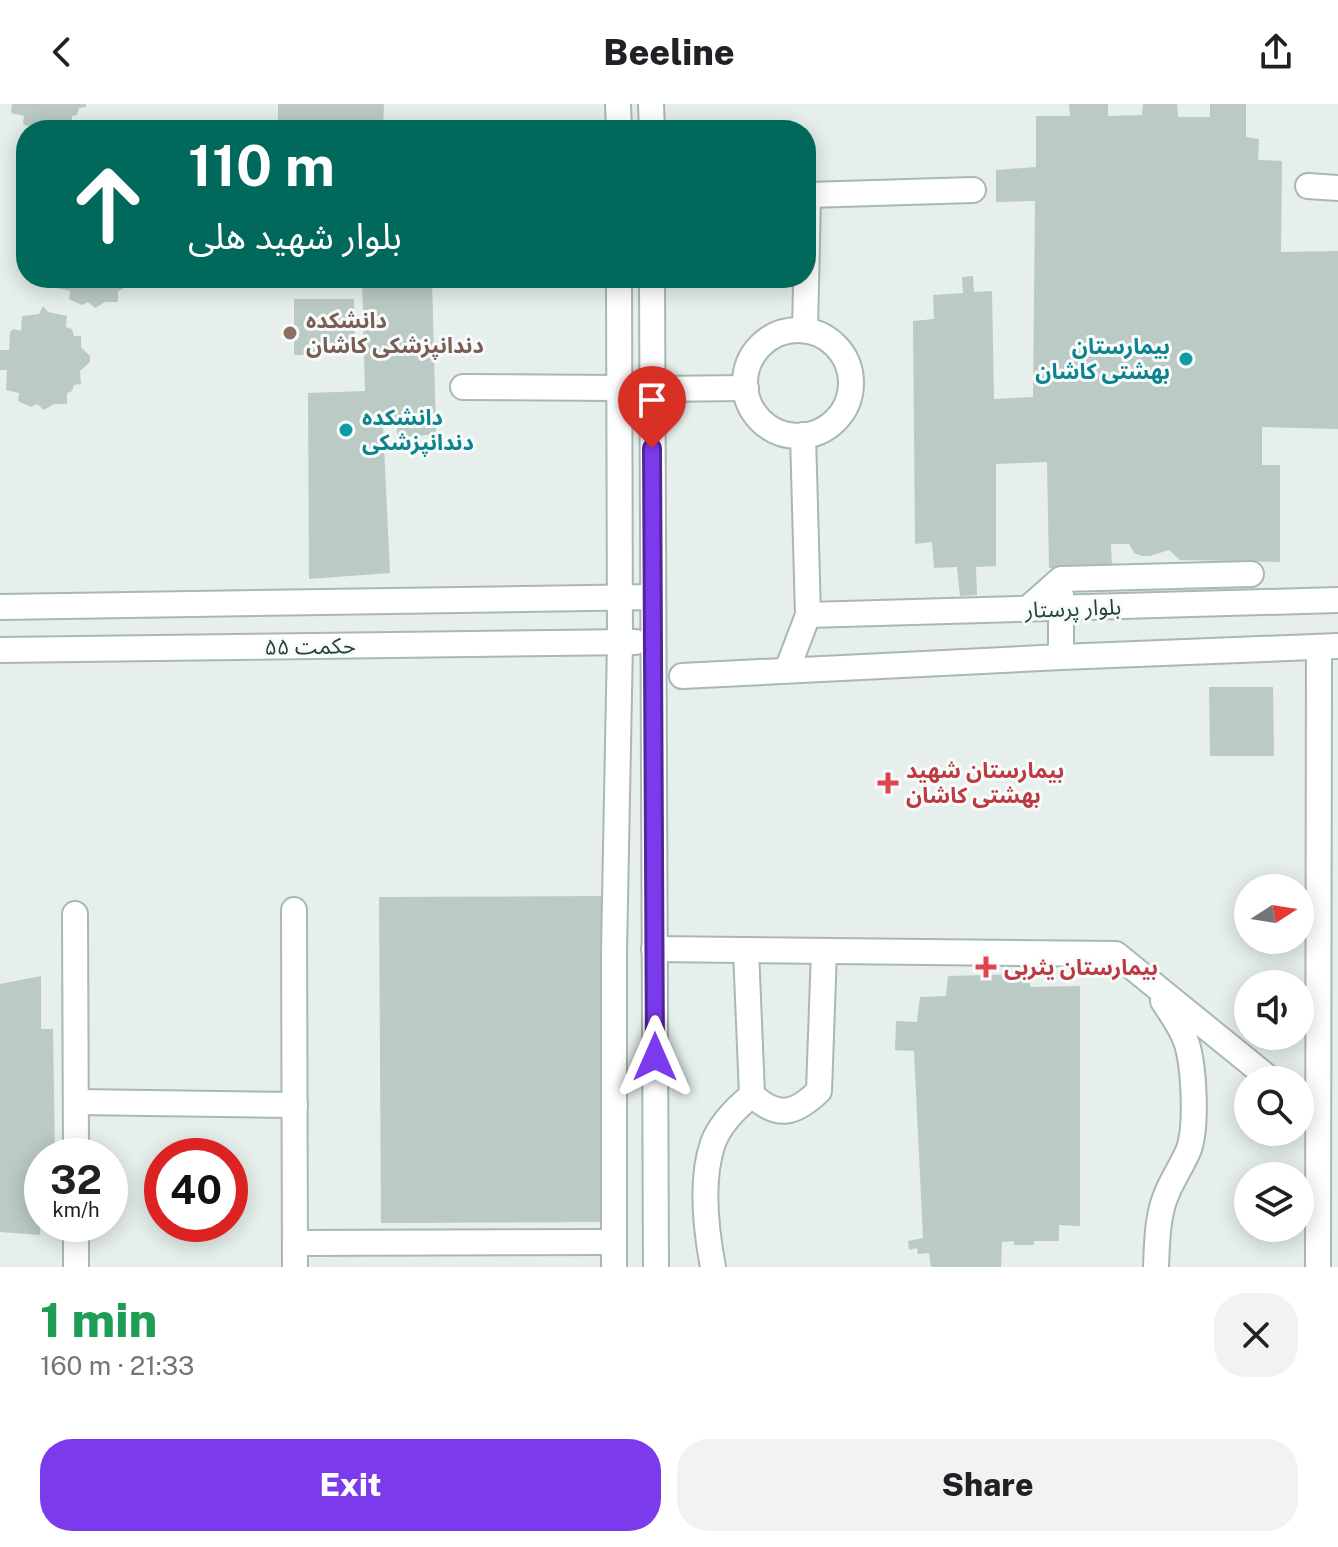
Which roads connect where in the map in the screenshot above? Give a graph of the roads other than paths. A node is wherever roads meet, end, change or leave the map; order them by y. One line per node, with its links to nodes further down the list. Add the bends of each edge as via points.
1 (1308, 186): 2 (street)
2 (1338, 188)
3 (973, 190): 4 (street)
4 (816, 195)
5 (619, 288): 10 (street)
6 (652, 288): 12 (street)
7 (806, 288): 8 (street)
8 (805, 330): 11 (street, via 788,331 758,347 749,362); 13 (street, via 836,346 850,377 843,411 816,433)
9 (463, 387): 10 (street)
10 (619, 388): 17 (street)
11 (746, 388): 12 (street); 13 (street, via 753,412 766,425)
12 (652, 389): 16 (street)
13 (803, 435): 22 (street)
14 (1251, 574): 15 (street)
15 (1061, 579): 20 (street); 21 (street)
16 (653, 597): 17 (street, حکمت ۵۵); 23 (street)
17 (619, 598): 19 (street, حکمت ۵۵); 24 (street)
18 (1338, 600): 20 (street, بلوار پرستار)
19 (0, 607)
20 (1060, 609): 21 (street, بلوار پرستار); 27 (street)
21 (1026, 610): 22 (street, بلوار پرستار)
22 (808, 615): 28 (street)
23 (654, 641): 24 (street, حکمت ۵۵); 32 (street)
24 (620, 642): 26 (street, حکمت ۵۵); 44 (street)
25 (1328, 646): 27 (street); 37 (street)
26 (0, 650)
27 (1061, 657): 28 (street)
28 (787, 670): 29 (street)
29 (682, 676)
30 (294, 910): 40 (street)
31 (75, 914): 39 (street)
32 (654, 949): 33 (street); 49 (street)
33 (746, 950): 34 (street); 38 (street)
34 (824, 951): 35 (street); 38 (street, via 819,1091 804,1106 784,1112 765,1108)
35 (1116, 954): 36 (street); 51 (street, via 1177,1021 1193,1086 1190,1147 1165,1197)
36 (1254, 1066)
37 (1311, 1066)
38 (752, 1095): 50 (street, via 734,1109 714,1142 706,1180)
39 (76, 1102): 40 (street); 41 (street)
40 (295, 1105): 45 (street)
41 (76, 1138)
42 (1311, 1146): 52 (street)
43 (76, 1242): 46 (street)
44 (614, 1242): 45 (street); 48 (street)
45 (295, 1255): 47 (street)
46 (76, 1267)
47 (313, 1267)
48 (614, 1267)
49 (656, 1267)
50 (713, 1267)
51 (1156, 1267)
52 (1318, 1267)

